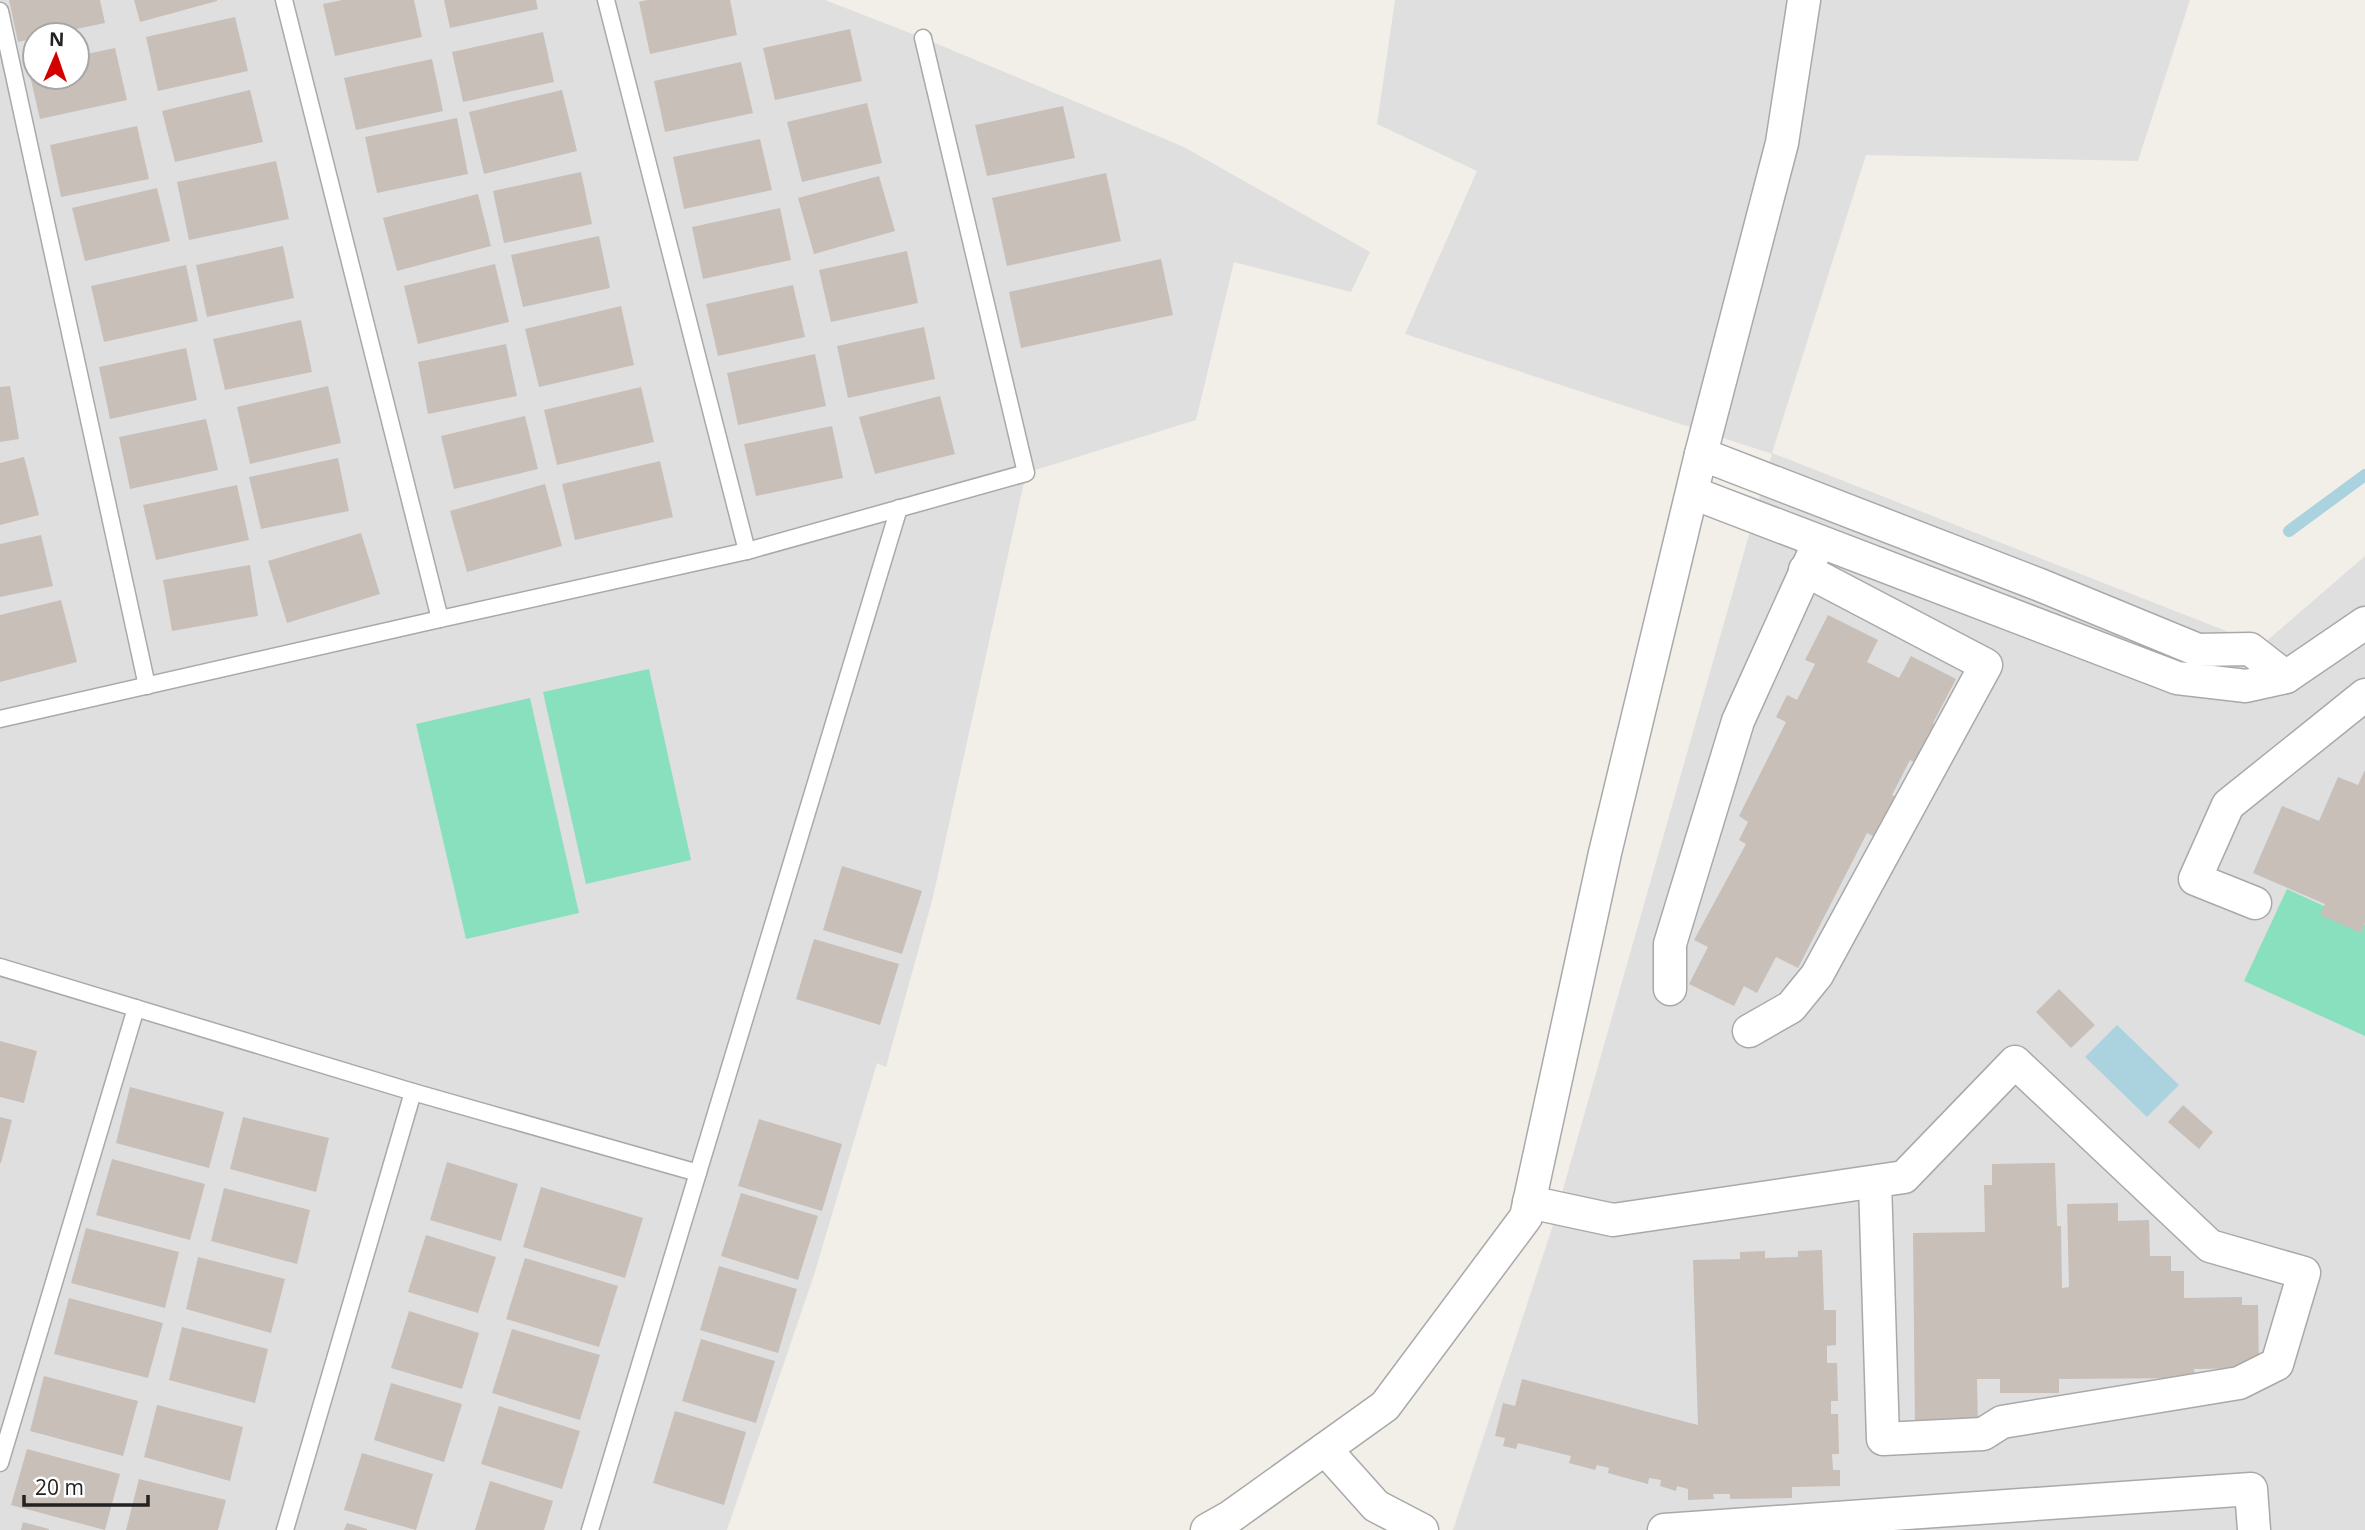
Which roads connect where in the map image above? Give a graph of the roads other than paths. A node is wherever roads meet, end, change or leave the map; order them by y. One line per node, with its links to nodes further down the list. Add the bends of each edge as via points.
1 (284, 0): 12 (lane)
2 (606, 0): 10 (lane)
3 (1804, 0): 6 (street, via 1782,143)
4 (0, 11): 15 (lane)
5 (923, 38): 8 (lane, via 1026,473)
6 (1701, 454): 7 (street); 14 (street, via 2198,650 2250,649)
7 (1693, 493): 9 (street); 26 (street, via 1605,853)
8 (899, 508): 10 (lane); 24 (lane)
9 (1819, 542): 11 (street); 14 (street, via 2177,678 2246,686)
10 (747, 551): 12 (lane)
11 (1805, 570): 20 (street, via 1738,721 1670,944); 22 (street, via 1986,665 1817,975 1791,1007)
12 (440, 618): 15 (lane)
13 (2365, 623): 14 (street)
14 (2286, 677)
15 (147, 686): 17 (lane)
16 (2365, 695): 18 (street, via 2228,805 2195,879)
17 (0, 719)
18 (2255, 903)
19 (0, 967): 21 (lane)
20 (1670, 989)
21 (136, 1008): 23 (lane); 28 (lane)
22 (1749, 1031)
23 (413, 1091): 24 (lane); 29 (lane)
24 (698, 1173): 30 (lane)
25 (1875, 1182): 25 (street, via 1904,1177 2015,1062 2210,1246 2304,1273 2277,1364 2239,1383 2002,1422 1983,1434 1883,1439); 26 (street, via 1613,1220)
26 (1529, 1202): 27 (street, via 1525,1217 1385,1406)
27 (1325, 1449): 31 (street); 32 (street, via 1376,1506)
28 (0, 1463)
29 (285, 1530)
30 (590, 1530)
31 (1206, 1530)
32 (1422, 1530)
33 (1664, 1530): 34 (street, via 2251,1489)
34 (2254, 1530)

